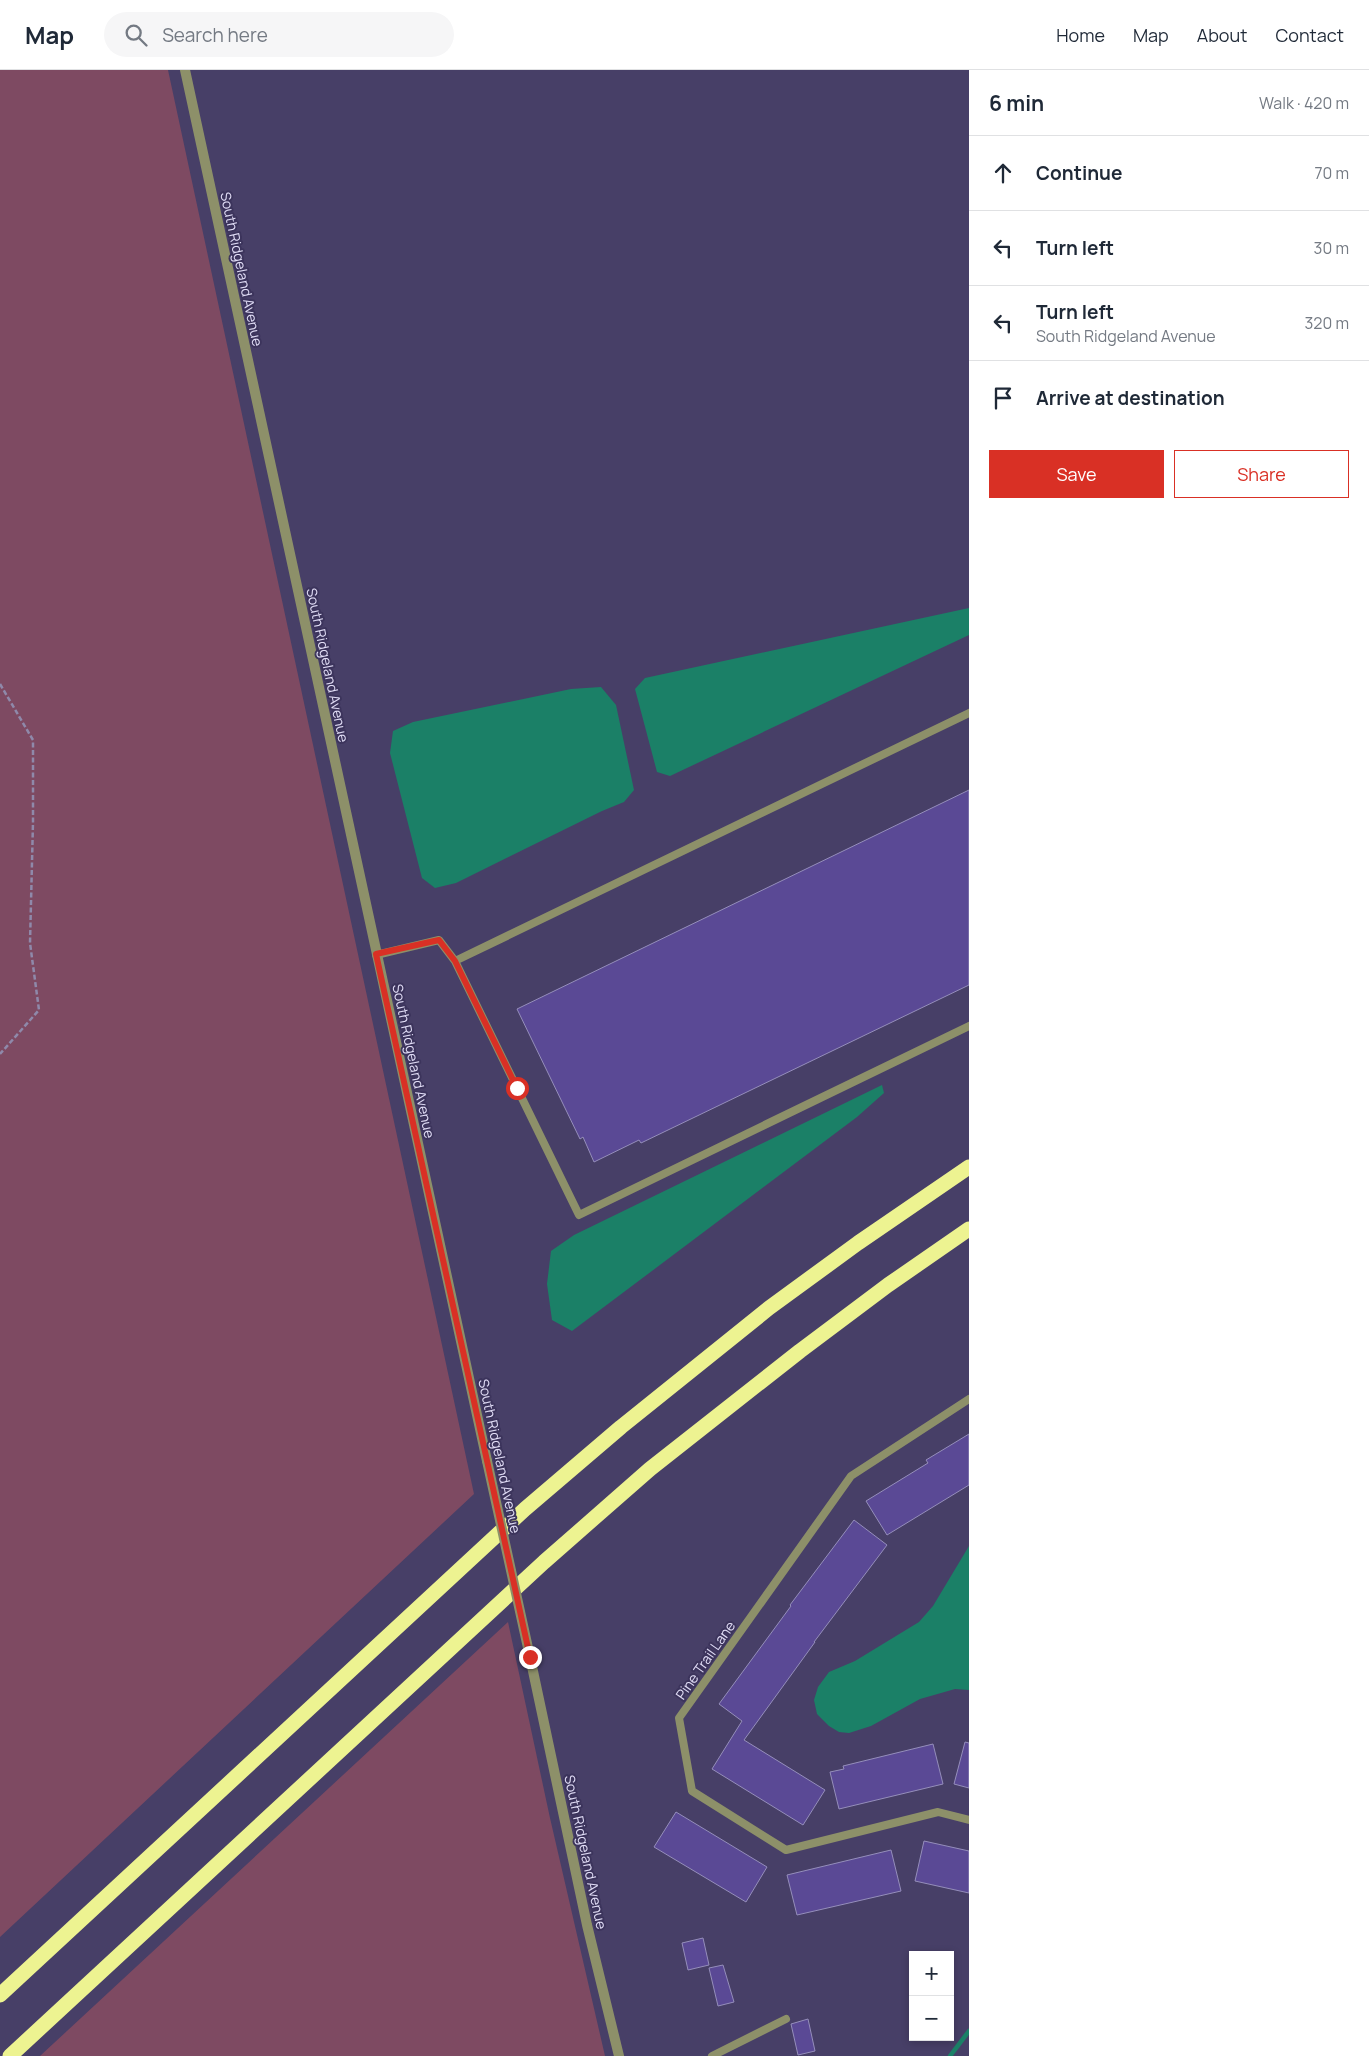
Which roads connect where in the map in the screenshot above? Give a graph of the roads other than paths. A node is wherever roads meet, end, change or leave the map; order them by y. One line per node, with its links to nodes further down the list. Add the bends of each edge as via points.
1 (185, 70): 3 (street, South Ridgeland Avenue)
2 (969, 713): 4 (lane)
3 (376, 954): 4 (lane, via 439,940); 13 (street, South Ridgeland Avenue, bridge, via 586,1925)
4 (455, 961): 5 (lane, via 579,1215)
5 (969, 1026)
6 (969, 1167): 10 (highway, via 769,1308 525,1509)
7 (969, 1229): 12 (highway, via 800,1351 650,1469 544,1562)
8 (969, 1399): 9 (lane, Pine Trail Lane, via 851,1476 679,1718 692,1791 786,1850 938,1812)
9 (969, 1820)
10 (0, 1995)
11 (786, 2019): 14 (lane)
12 (10, 2056)
13 (619, 2056)
14 (712, 2056)

